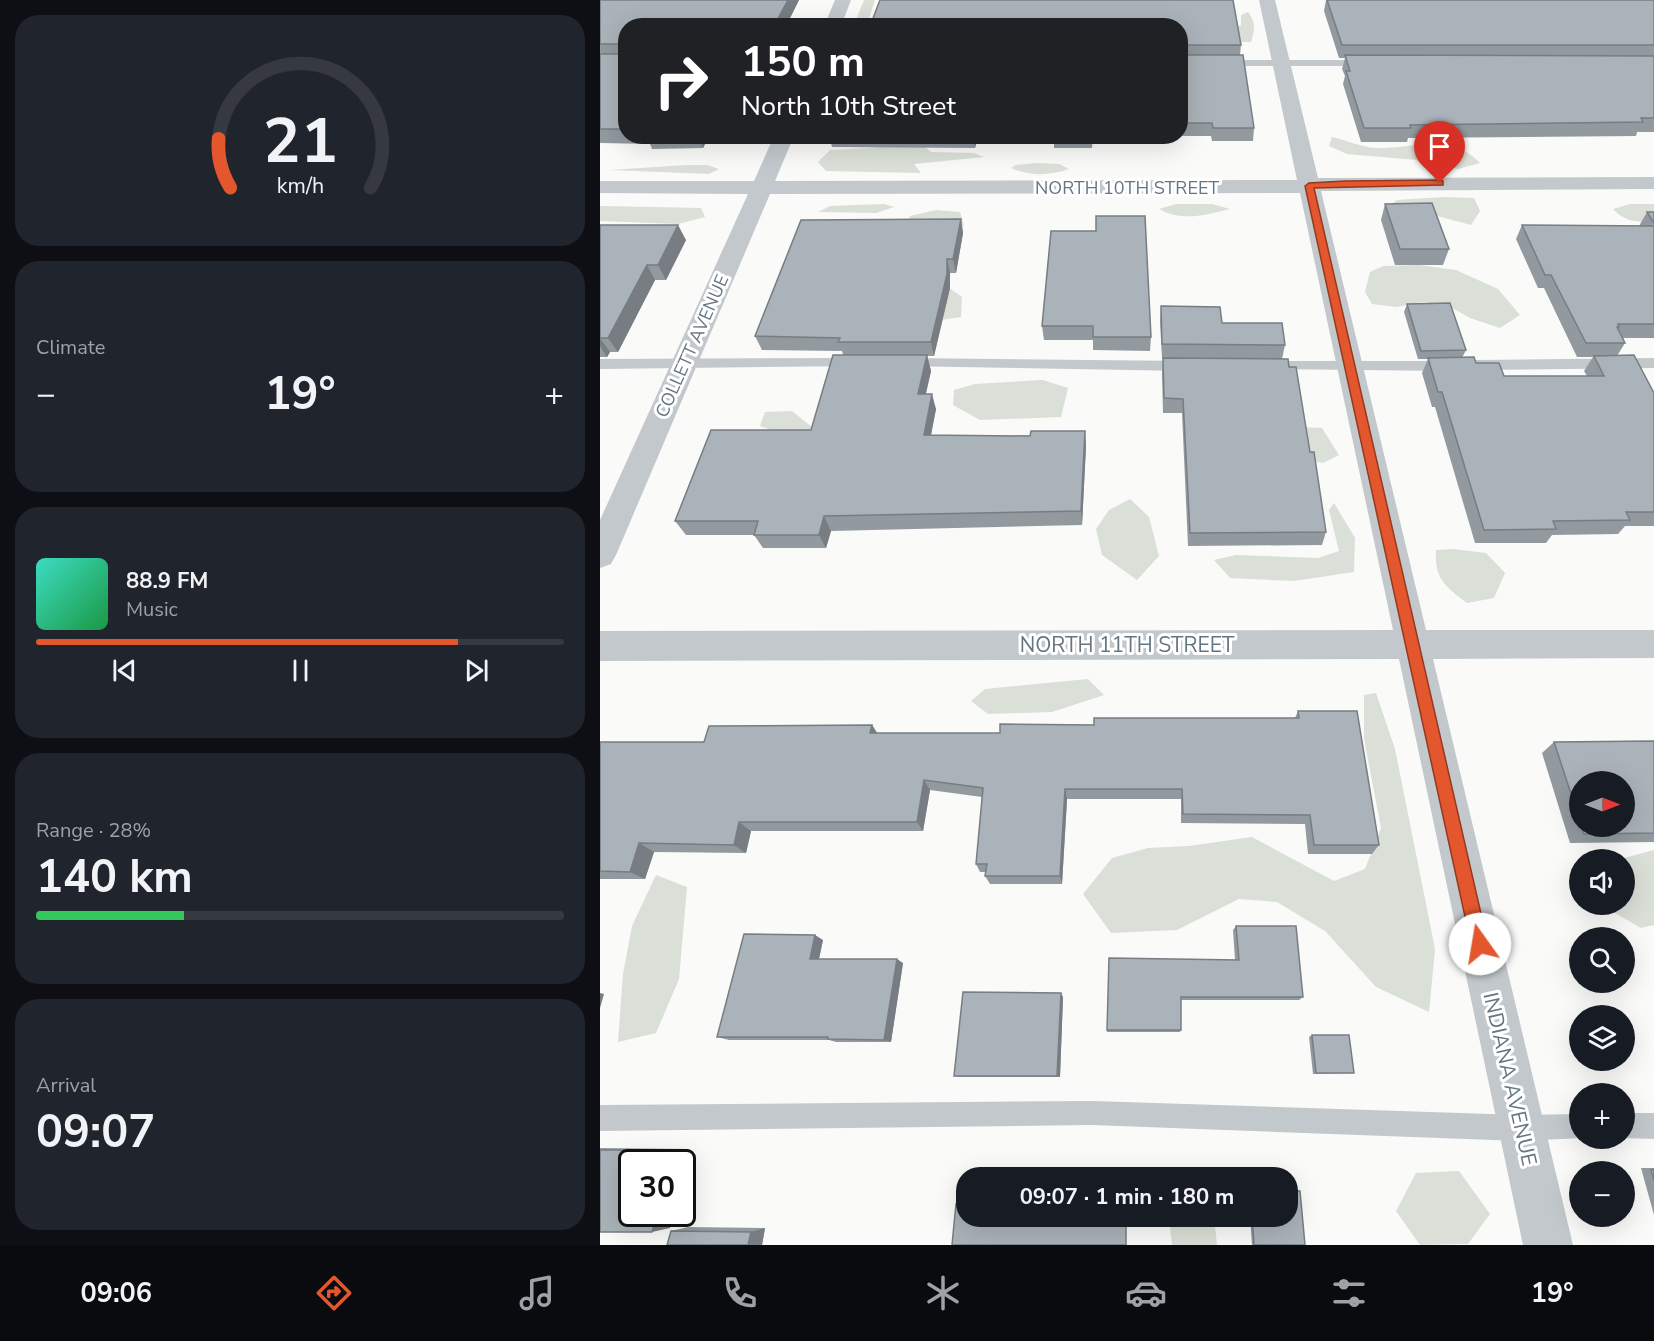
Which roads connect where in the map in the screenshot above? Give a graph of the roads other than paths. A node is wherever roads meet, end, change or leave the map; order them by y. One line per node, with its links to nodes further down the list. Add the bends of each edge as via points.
1 (843, 0): 3 (street)
2 (1267, 0): 4 (street, INDIANA AVENUE)
3 (835, 18)
4 (1281, 62): 5 (lane); 6 (lane); 9 (street, INDIANA AVENUE)
5 (1188, 63)
6 (1376, 63)
7 (780, 144): 11 (street, COLLETT AVENUE)
8 (1654, 183): 9 (street, NORTH 10TH STREET)
9 (1309, 186): 11 (street, NORTH 10TH STREET); 19 (street, INDIANA AVENUE)
10 (600, 188): 11 (street, NORTH 10TH STREET)
11 (761, 188): 16 (street, COLLETT AVENUE)
12 (866, 363): 16 (lane)
13 (889, 363): 17 (lane)
14 (1654, 363): 19 (lane)
15 (600, 364): 16 (lane)
16 (684, 364): 20 (street, COLLETT AVENUE)
17 (1208, 366)
18 (1255, 366): 19 (lane)
19 (1350, 367): 21 (street, INDIANA AVENUE)
20 (600, 555)
21 (1412, 644): 22 (street, NORTH 11TH STREET); 23 (street, NORTH 11TH STREET); 28 (street, INDIANA AVENUE)
22 (1654, 644)
23 (600, 646)
24 (600, 1118): 28 (lane, via 1092,1113)
25 (1635, 1126): 26 (lane)
26 (1654, 1126)
27 (1569, 1127): 28 (lane)
28 (1521, 1128): 29 (street, INDIANA AVENUE)
29 (1548, 1245)

